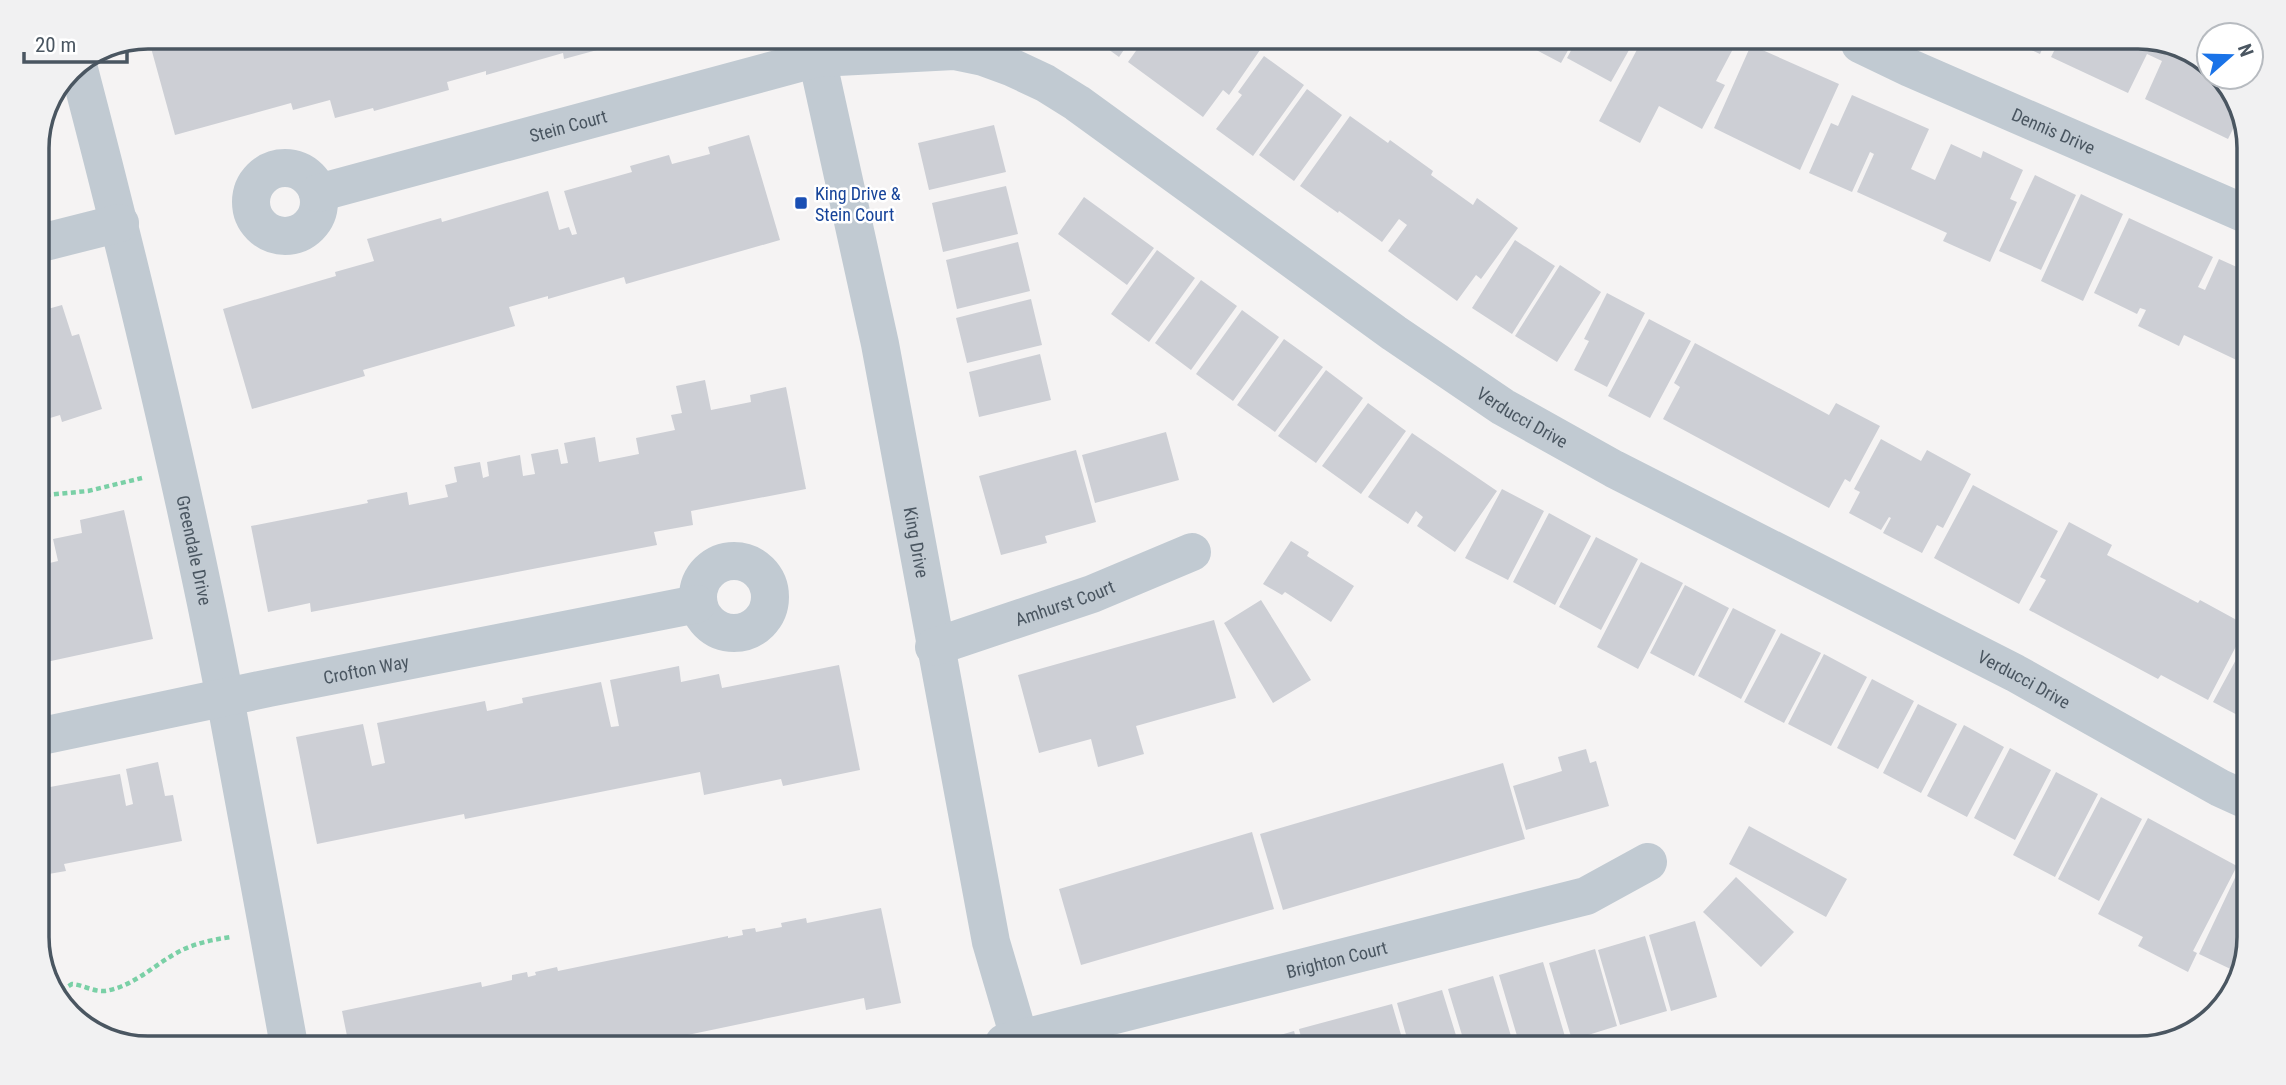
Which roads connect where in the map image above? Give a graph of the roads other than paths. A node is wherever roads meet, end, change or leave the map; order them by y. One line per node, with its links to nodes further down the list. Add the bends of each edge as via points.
1 (816, 49): 4 (street, Stein Court); 10 (street, King Drive, via 877,330); 13 (street, Verducci Drive, via 954,51 983,57 1045,83 1503,407 1614,469 2015,673)
2 (1870, 49): 5 (street, Dennis Drive)
3 (81, 75): 6 (street, Greendale Drive)
4 (318, 193)
5 (2237, 210)
6 (120, 223): 7 (street); 11 (street, Greendale Drive)
7 (49, 241)
8 (1192, 552): 10 (street, Amhurst Court, via 1092,594)
9 (697, 604): 11 (street, Crofton Way)
10 (934, 647): 16 (street, King Drive)
11 (225, 697): 12 (street, Crofton Way); 15 (street, Greendale Drive)
12 (49, 734)
13 (2237, 795)
14 (1648, 862): 17 (street, Brighton Court, via 1586,896)
15 (287, 1036)
16 (1014, 1036)
17 (1038, 1036)

